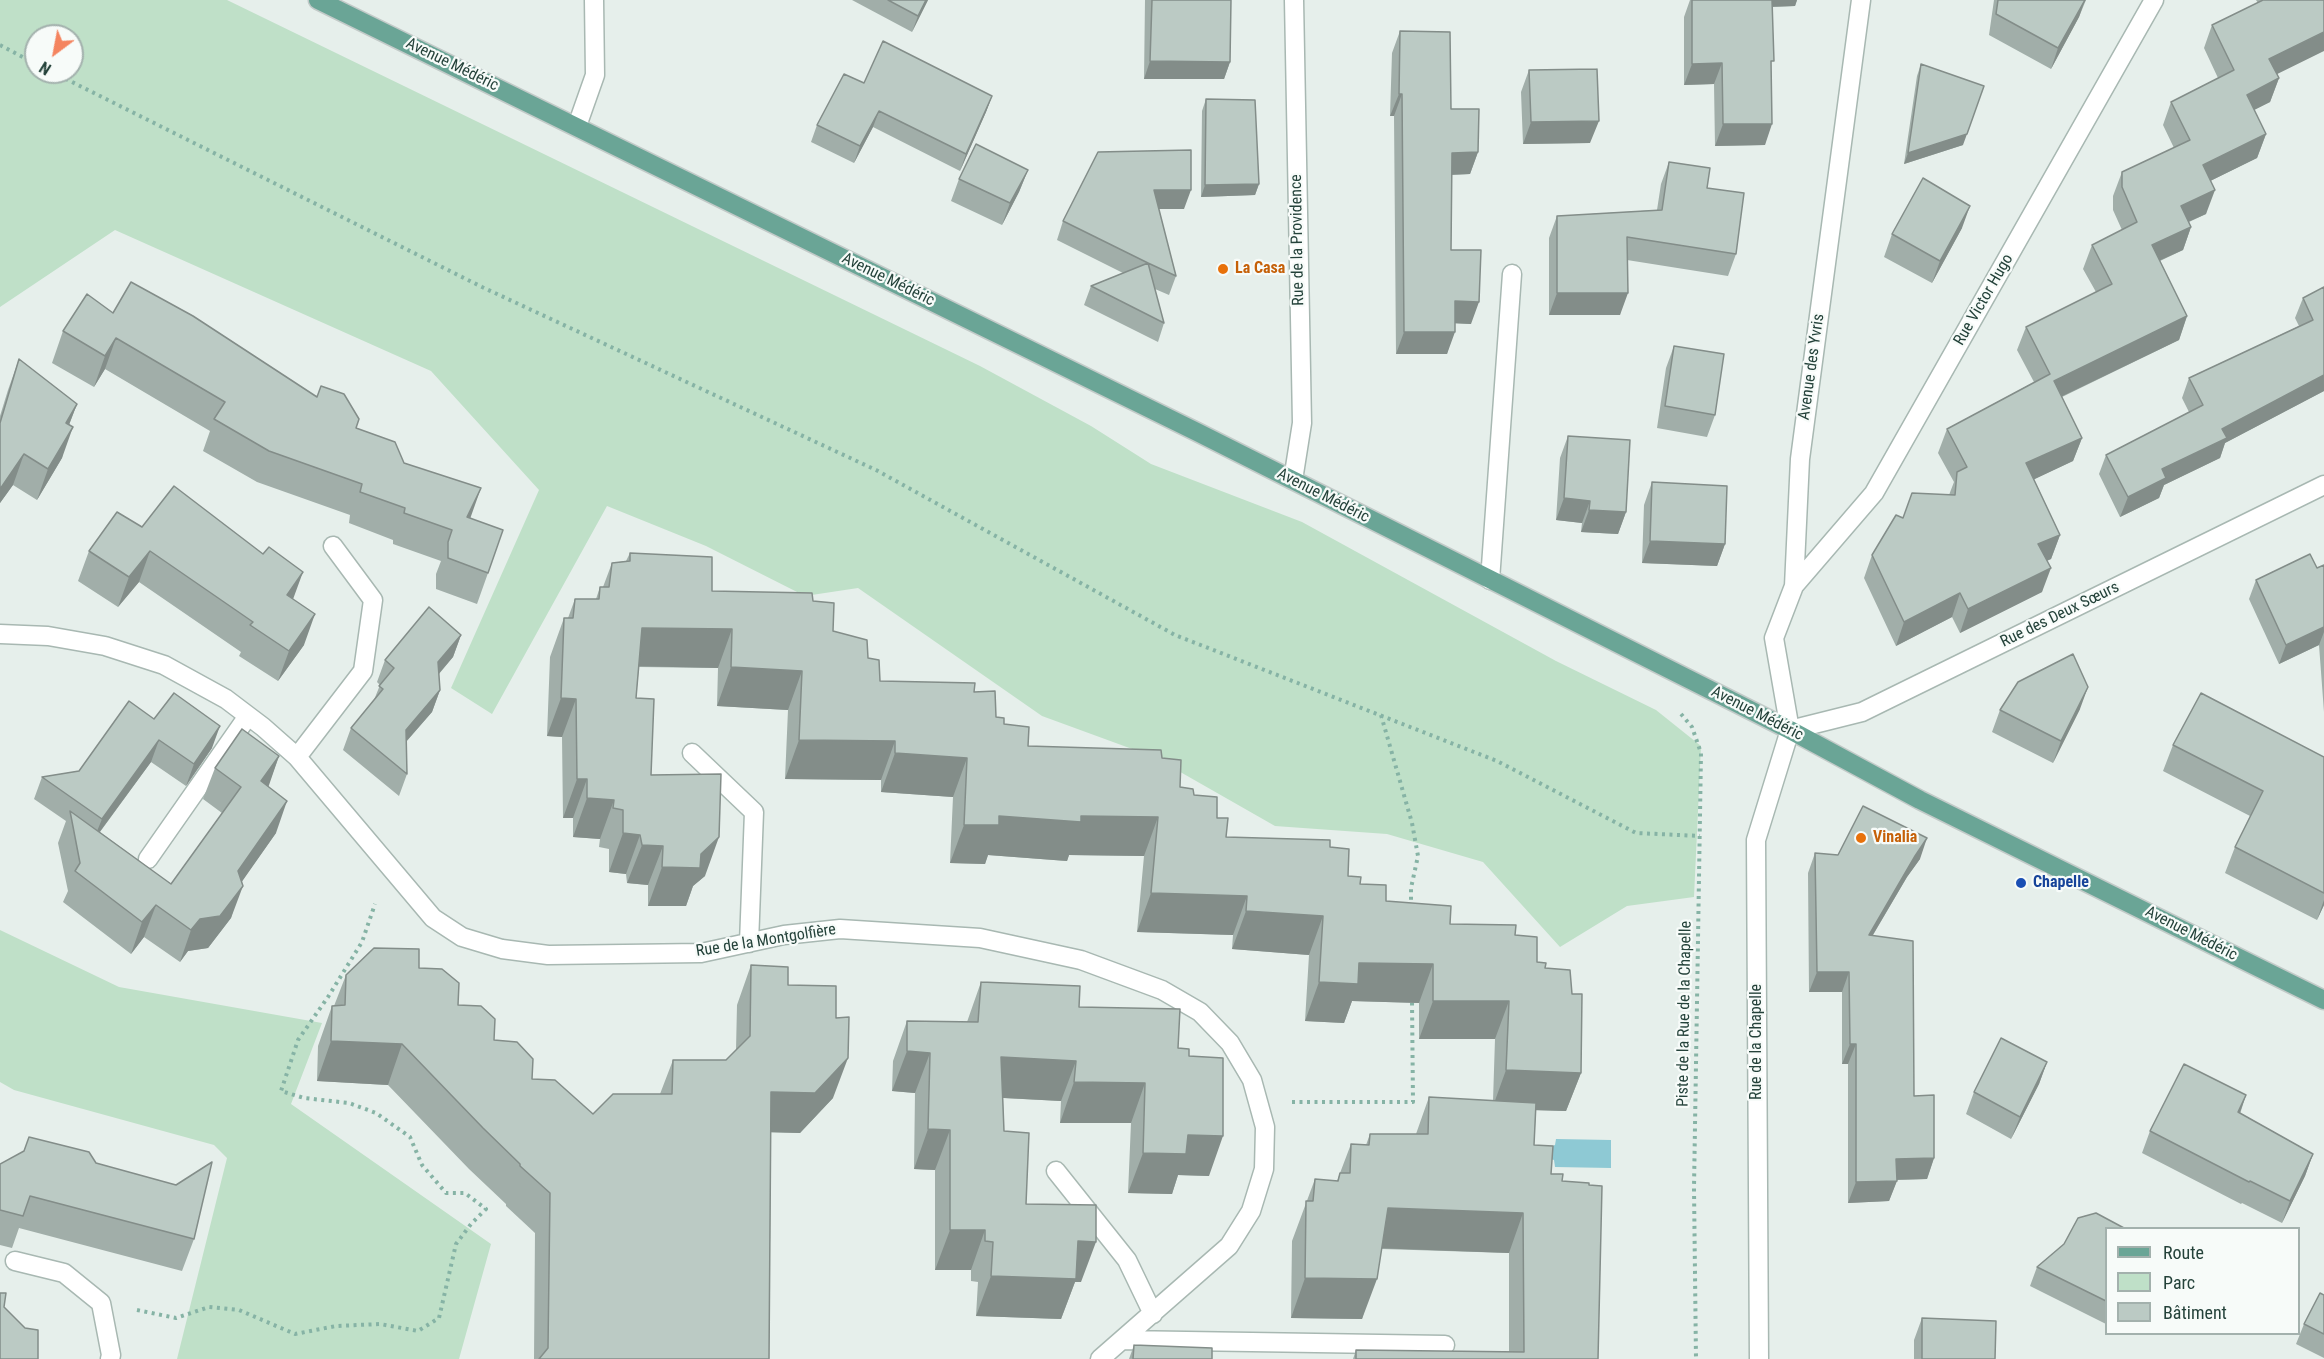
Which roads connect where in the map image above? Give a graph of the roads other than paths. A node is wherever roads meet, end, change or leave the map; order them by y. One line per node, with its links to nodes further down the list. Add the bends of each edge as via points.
1 (318, 0): 6 (main road, Avenue Médéric)
2 (594, 0): 6 (street, via 595,75)
3 (1294, 0): 8 (street, Rue de la Providence, via 1302,423)
4 (1861, 0): 12 (street, Avenue des Yvris, via 1800,459)
5 (2154, 0): 12 (street, Rue Victor Hugo, via 1874,493)
6 (577, 126): 8 (main road, Avenue Médéric)
7 (1512, 274): 11 (street)
8 (1293, 480): 11 (main road, Avenue Médéric)
9 (2324, 485): 15 (street, Rue des Deux Sœurs, via 1862,712)
10 (333, 546): 17 (street, via 373,600 363,671)
11 (1490, 579): 15 (main road, Avenue Médéric)
12 (1794, 586): 15 (street, Avenue des Yvris, via 1774,638)
13 (0, 634): 14 (street, Rue de la Montgolfière, via 48,636 105,646 164,665 226,699)
14 (248, 716): 17 (street, Rue de la Montgolfière); 18 (street)
15 (1790, 730): 20 (main road, Avenue Médéric, via 1920,800); 29 (street, Rue de la Chapelle, via 1756,840)
16 (692, 753): 19 (street, via 754,812)
17 (297, 757): 19 (street, Rue de la Montgolfière, via 433,918 462,937 502,950 548,955 701,953)
18 (148, 859)
19 (749, 943): 23 (street, Rue de la Montgolfière, via 840,929 980,938 1081,960 1162,990 1200,1012 1230,1043 1252,1080 1265,1127 1264,1169 1251,1211 1229,1246)
20 (2324, 1000)
21 (1056, 1171): 23 (street, via 1127,1260)
22 (15, 1262): 27 (street, via 64,1273 101,1303)
23 (1153, 1314): 24 (street, Rue de la Montgolfière)
24 (1122, 1340): 26 (street); 28 (street, Rue de la Montgolfière)
25 (1445, 1345): 26 (street)
26 (1270, 1350)
27 (110, 1359)
28 (1100, 1359)
29 (1759, 1359)

